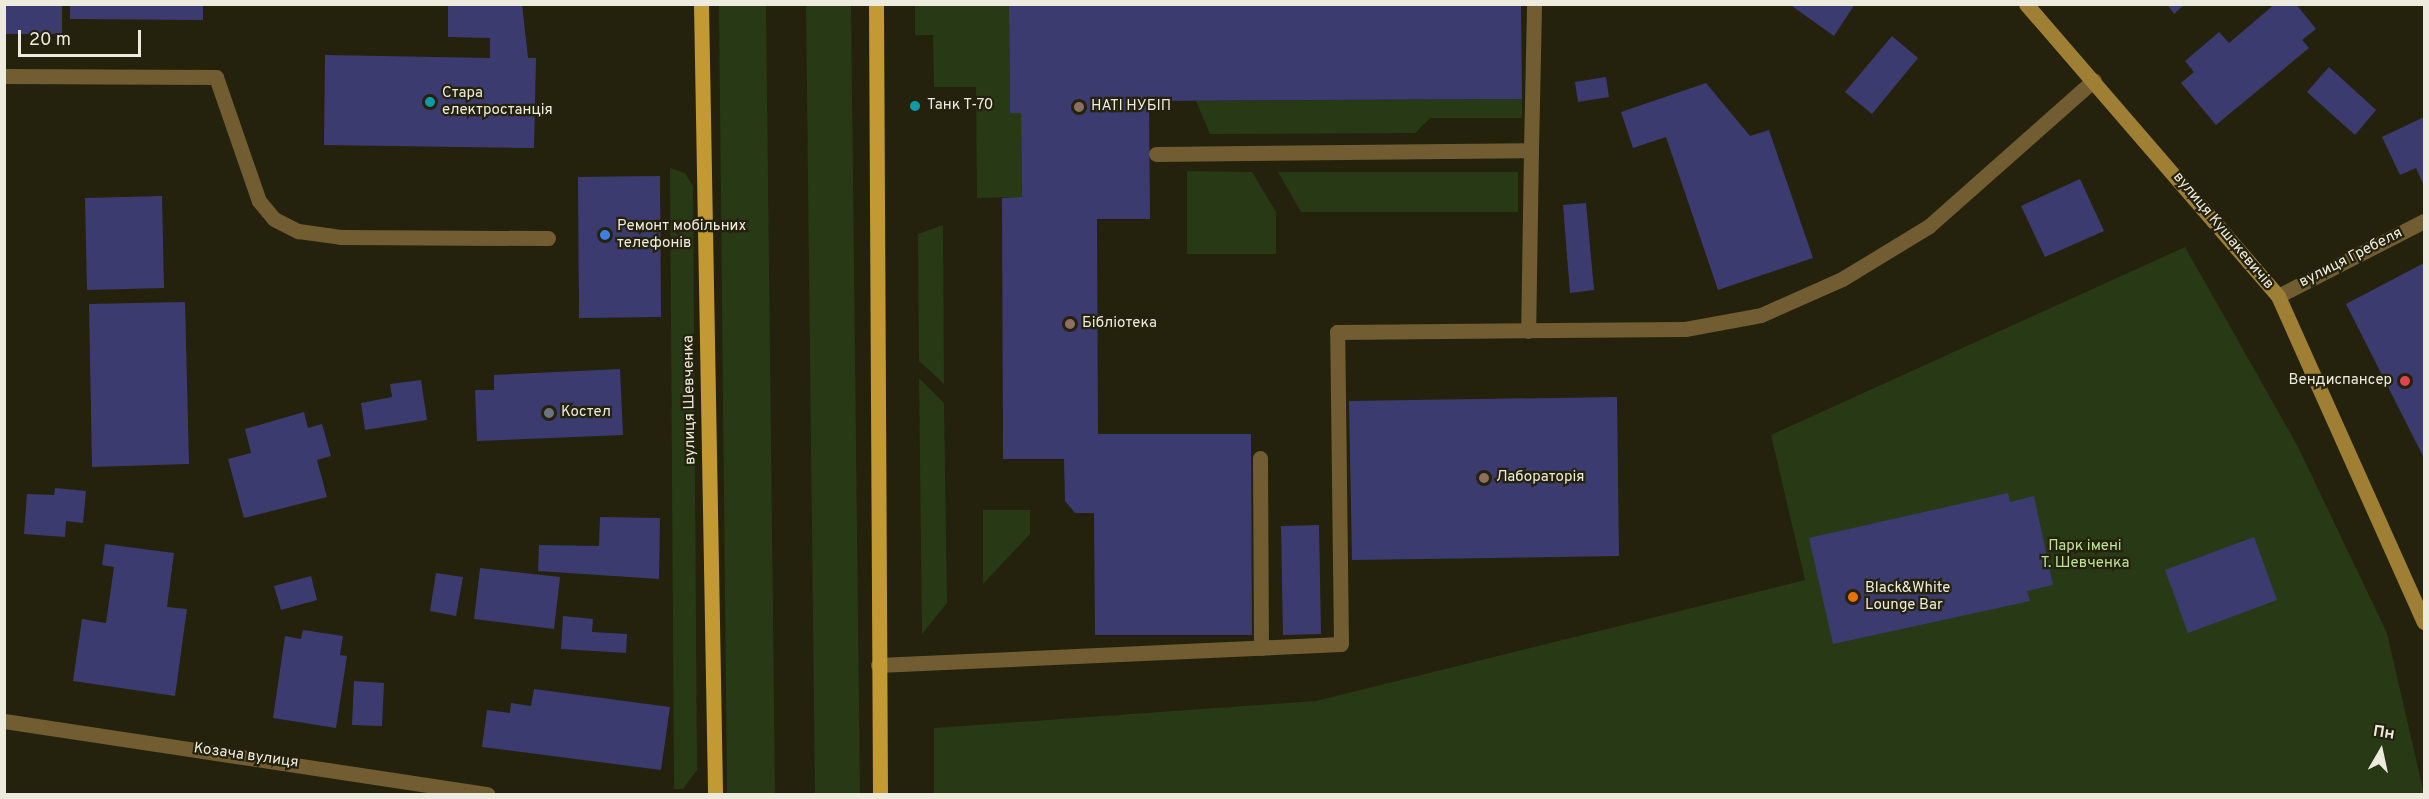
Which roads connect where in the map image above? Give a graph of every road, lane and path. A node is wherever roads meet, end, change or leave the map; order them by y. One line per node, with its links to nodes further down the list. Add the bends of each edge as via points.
1 (701, 4): 19 (main road, вулиця Шевченка)
2 (876, 4): 16 (main road)
3 (1534, 4): 7 (street)
4 (2026, 4): 6 (street, вулиця Кушакевичів)
5 (4, 76): 10 (street, via 216,77 259,201 274,219 298,231 341,237)
6 (2094, 80): 11 (street, вулиця Кушакевичів); 12 (street, via 1929,226 1806,297 1761,315 1685,329)
7 (1531, 150): 8 (street); 12 (street)
8 (1156, 154)
9 (2424, 221): 11 (street, вулиця Гребеля)
10 (548, 238)
11 (2277, 296): 14 (street, вулиця Кушакевичів)
12 (1528, 331): 15 (street, via 1337,332 1341,644)
13 (1260, 458): 15 (street)
14 (2424, 622)
15 (1261, 648): 16 (street)
16 (878, 665): 20 (main road)
17 (4, 722): 18 (street, Козача вулиця)
18 (488, 795)
19 (716, 795)
20 (880, 795)

